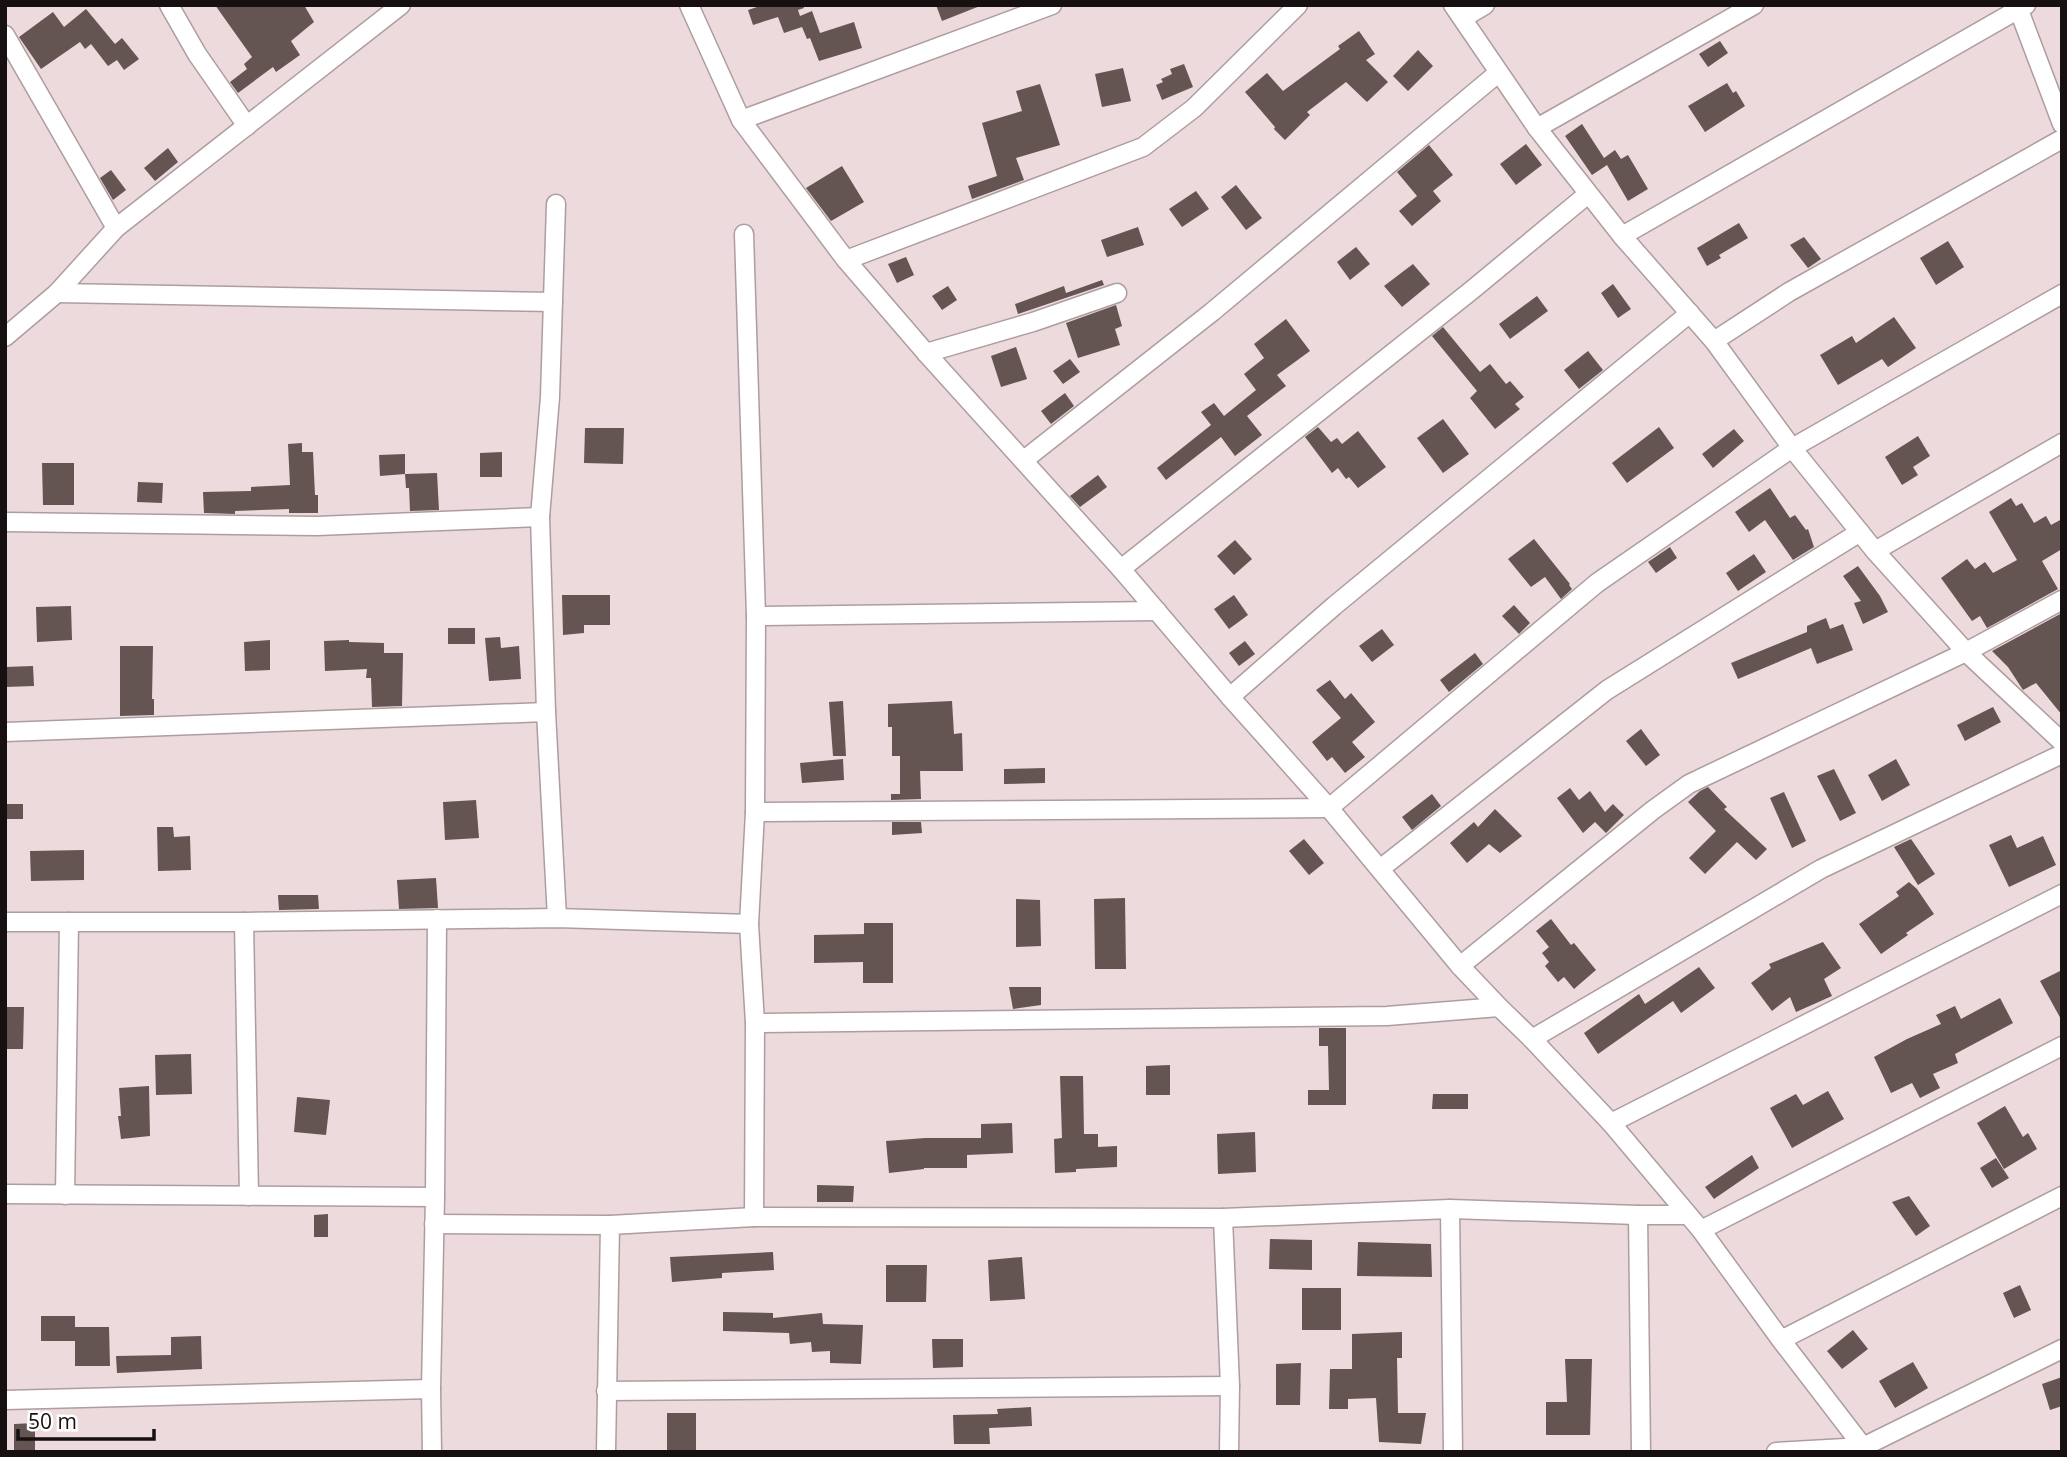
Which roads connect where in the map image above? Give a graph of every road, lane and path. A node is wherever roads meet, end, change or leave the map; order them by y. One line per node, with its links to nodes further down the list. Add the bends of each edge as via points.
1 (169, 5): 14 (street)
2 (401, 5): 14 (street)
3 (689, 5): 12 (street)
4 (1052, 5): 12 (street)
5 (1298, 5): 22 (street, via 1194,108 1143,147)
6 (1485, 5): 9 (street)
7 (1755, 5): 15 (street)
8 (2020, 7): 13 (street); 21 (street)
9 (1458, 12): 11 (street)
10 (5, 35): 19 (street)
11 (1497, 72): 15 (street); 33 (street, via 1212,312)
12 (741, 120): 22 (street)
13 (2062, 124)
14 (247, 126): 19 (street)
15 (1537, 128): 17 (street)
16 (2062, 139): 29 (street, via 1789,292)
17 (1588, 194): 21 (street); 38 (street)
18 (556, 204): 26 (street)
19 (116, 228): 23 (street)
20 (744, 234): 41 (street)
21 (1622, 236): 27 (street)
22 (846, 260): 30 (street)
23 (57, 293): 26 (street); 28 (street)
24 (1117, 293): 30 (street)
25 (2062, 294): 32 (street)
26 (553, 302): 34 (street, via 551,397)
27 (1690, 313): 29 (street); 43 (street)
28 (5, 337)
29 (1714, 341): 32 (street)
30 (926, 352): 33 (street)
31 (2062, 443): 37 (street)
32 (1792, 448): 36 (street); 48 (street, via 1597,583)
33 (1024, 460): 38 (street)
34 (540, 517): 35 (street, via 317,526); 44 (street)
35 (5, 522)
36 (1860, 532): 37 (street); 50 (street, via 1607,690)
37 (1875, 551): 42 (street)
38 (1121, 569): 40 (street)
39 (2062, 600): 42 (street)
40 (1157, 611): 41 (street); 43 (street)
41 (756, 616): 49 (street)
42 (1966, 652): 46 (street); 58 (street, via 1689,784)
43 (1230, 697): 48 (street)
44 (546, 712): 45 (street); 52 (street)
45 (5, 732)
46 (2062, 742)
47 (2062, 754): 61 (street, via 1821,869)
48 (1329, 808): 49 (street); 50 (street)
49 (755, 812): 57 (street)
50 (1380, 869): 58 (street)
51 (2062, 894): 63 (street)
52 (558, 918): 53 (street); 57 (street)
53 (437, 919): 56 (street); 68 (street)
54 (5, 922): 55 (street)
55 (69, 922): 56 (street); 65 (street)
56 (244, 922): 66 (street)
57 (749, 924): 60 (street)
58 (1460, 966): 59 (street)
59 (1499, 1007): 60 (street, via 1387,1016); 61 (street)
60 (755, 1023): 72 (street)
61 (1532, 1038): 63 (street)
62 (2062, 1046): 76 (street)
63 (1611, 1123): 71 (street)
64 (5, 1194): 65 (street)
65 (65, 1195): 66 (street)
66 (249, 1196): 68 (street)
67 (2062, 1196): 77 (street)
68 (436, 1197): 74 (street)
69 (1450, 1209): 70 (street); 73 (street); 87 (street)
70 (1638, 1215): 71 (street); 88 (street)
71 (1687, 1215): 76 (street)
72 (754, 1217): 73 (street); 75 (street)
73 (1223, 1218): 79 (street)
74 (434, 1224): 75 (street); 80 (street)
75 (610, 1225): 81 (street)
76 (1701, 1230): 77 (street)
77 (1781, 1340): 83 (street)
78 (2062, 1349): 83 (street)
79 (1230, 1386): 81 (street); 86 (street)
80 (431, 1389): 82 (street); 84 (street)
81 (606, 1391): 85 (street)
82 (5, 1400)
83 (1865, 1449): 89 (street)
84 (432, 1452)
85 (606, 1452)
86 (1229, 1452)
87 (1453, 1452)
88 (1640, 1452)
89 (1776, 1452)

